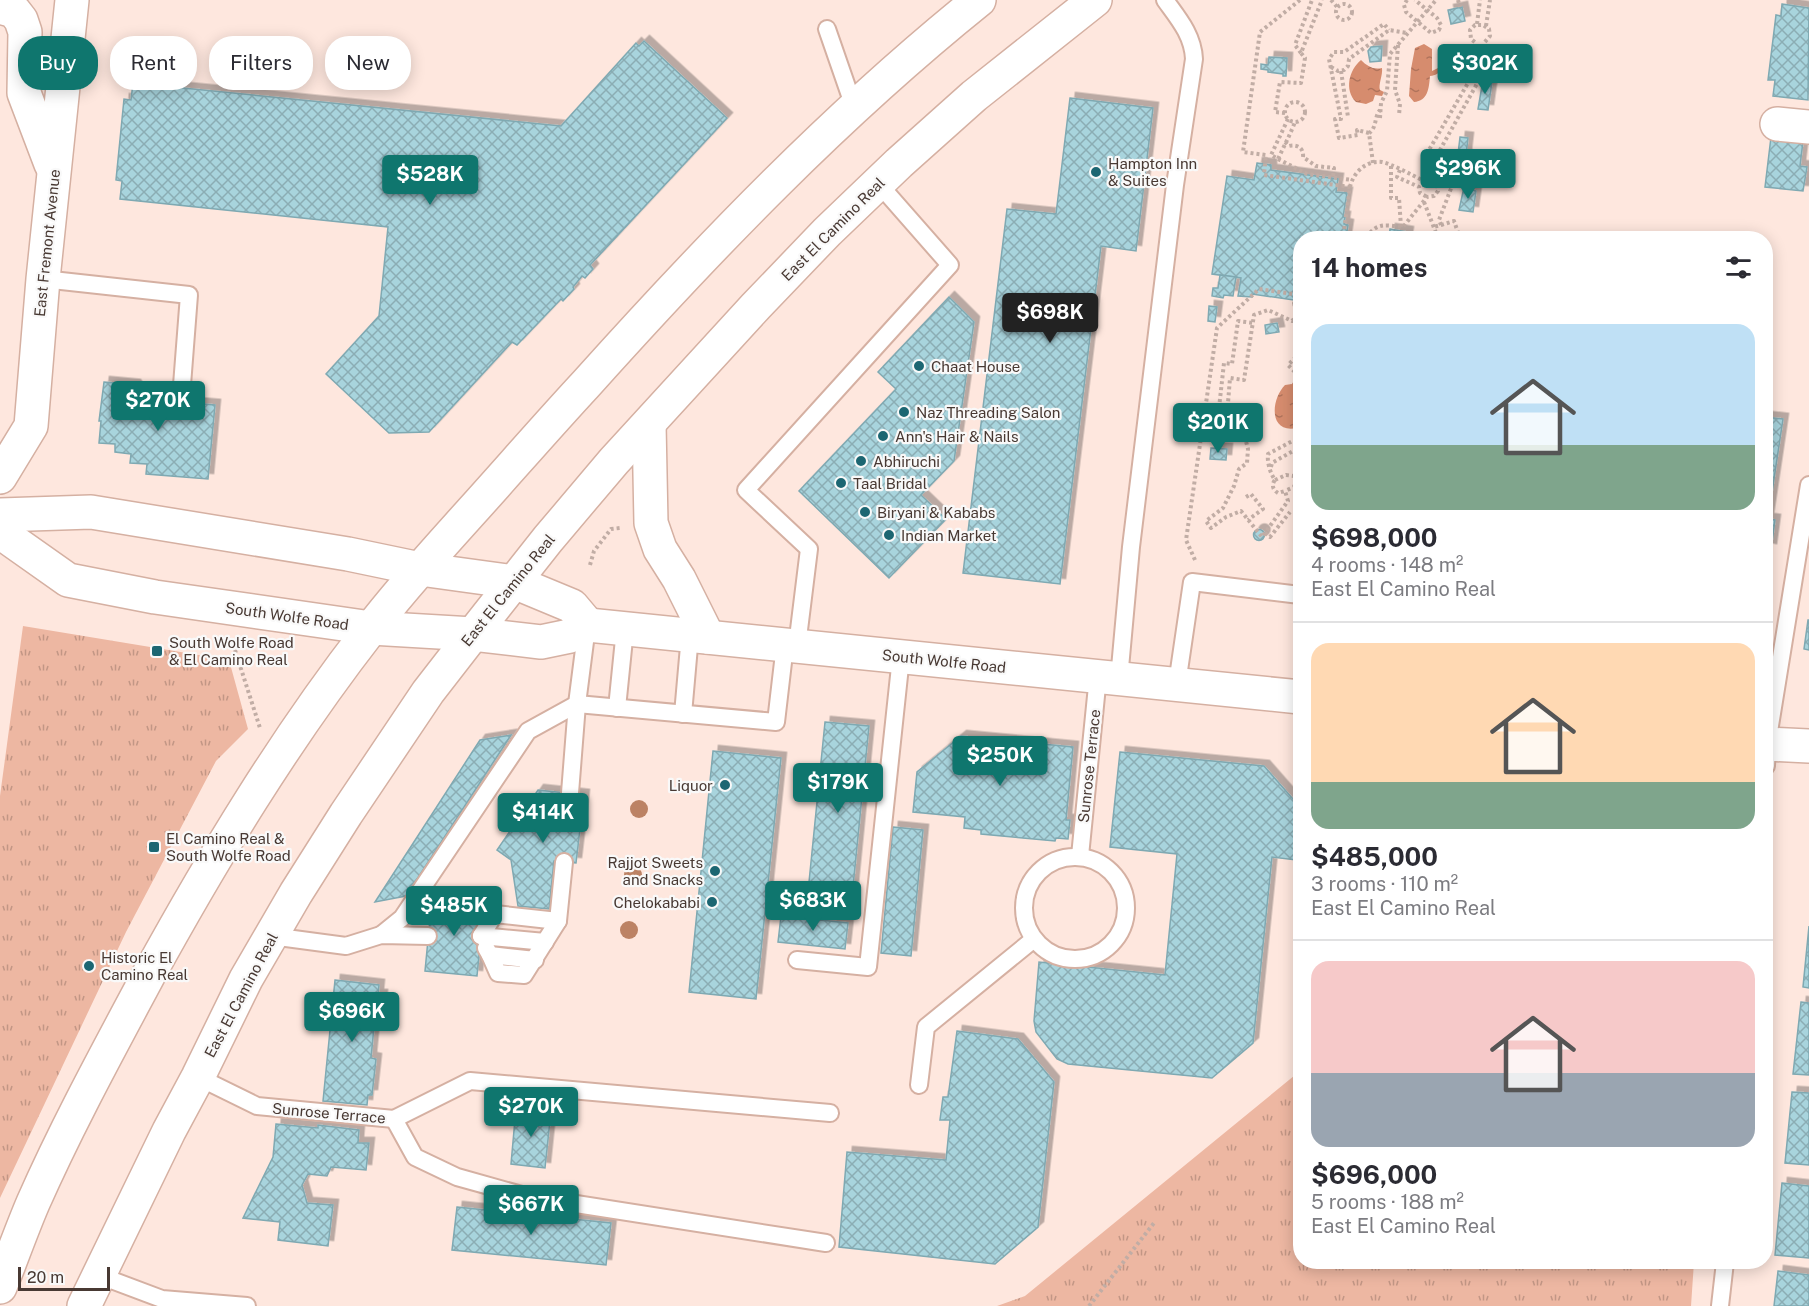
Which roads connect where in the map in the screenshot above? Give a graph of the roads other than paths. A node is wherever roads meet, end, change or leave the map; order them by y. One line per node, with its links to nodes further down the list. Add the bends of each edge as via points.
1 (72, 0): 10 (main road, East Fremont Avenue)
2 (979, 0): 7 (main road)
3 (1095, 0): 11 (main road, East El Camino Real, via 974,96)
4 (1165, 0): 29 (lane, Sunrose Terrace, via 1189,36 1194,58 1132,535)
5 (0, 7): 10 (main road, via 14,11 25,32 24,93)
6 (828, 29): 7 (lane)
7 (854, 107): 19 (main road, via 633,331)
8 (1777, 123): 9 (main road)
9 (1809, 127)
10 (54, 172): 12 (main road, East Fremont Avenue)
11 (878, 183): 14 (main road, East El Camino Real, via 756,306); 27 (lane, via 950,265 746,490 809,549)
12 (43, 279): 13 (lane, via 189,296); 15 (main road, East Fremont Avenue, via 31,426)
13 (182, 385)
14 (649, 424): 20 (main road, East El Camino Real); 26 (main road, via 651,524 660,549 679,579)
15 (0, 477)
16 (1809, 485): 34 (lane)
17 (0, 515): 19 (main road, via 91,512)
18 (0, 532): 23 (main road, South Wolfe Road, via 68,580 155,597)
19 (420, 568): 20 (main road); 23 (main road)
20 (514, 582): 22 (main road, via 572,606); 25 (main road, East El Camino Real)
21 (1293, 594): 30 (lane, via 1192,582)
22 (588, 625): 24 (main road, South Wolfe Road); 25 (main road, South Wolfe Road, via 570,636 541,642); 32 (lane)
23 (371, 628): 25 (main road, South Wolfe Road); 56 (main road, via 276,761 171,935 71,1122)
24 (626, 629): 26 (main road, South Wolfe Road); 33 (lane)
25 (473, 634): 43 (main road, East El Camino Real, via 389,748)
26 (699, 636): 27 (main road, South Wolfe Road); 35 (lane)
27 (791, 645): 28 (main road, South Wolfe Road); 35 (lane, via 776,722)
28 (901, 657): 29 (main road, South Wolfe Road); 48 (lane, via 868,967)
29 (1108, 678): 30 (main road, South Wolfe Road); 39 (lane, Sunrose Terrace)
30 (1178, 684): 31 (main road, South Wolfe Road)
31 (1293, 696)
32 (577, 705): 33 (lane); 38 (lane); 42 (lane, via 528,731 402,918)
33 (617, 708): 35 (lane)
34 (1773, 708)
35 (683, 714)
36 (1809, 746): 37 (main road)
37 (1773, 750)
38 (570, 794)
39 (1080, 856): 46 (lane, via 1053,861 1037,873 1027,889 1023,908); 46 (lane, via 1102,864 1116,876 1125,892 1127,915 1122,931 1098,955 1079,960 1047,952)
40 (564, 862): 41 (lane)
41 (558, 921): 45 (lane, via 495,914); 47 (lane)
42 (381, 935): 43 (lane, via 346,946); 44 (lane)
43 (271, 936): 49 (main road, East El Camino Real)
44 (428, 936)
45 (481, 936): 47 (lane); 47 (lane, via 490,955 535,960)
46 (1034, 939): 50 (lane, via 926,1027)
47 (545, 942)
48 (797, 960)
49 (198, 1077): 52 (lane, Sunrose Terrace, via 257,1106); 55 (main road, East El Camino Real)
50 (919, 1085)
51 (830, 1113): 52 (lane, via 470,1081)
52 (394, 1119): 53 (lane, via 415,1157 456,1177 525,1196)
53 (826, 1243)
54 (1724, 1269): 59 (lane)
55 (98, 1275): 57 (main road, East El Camino Real); 58 (lane, via 162,1299)
56 (0, 1287)
57 (84, 1306)
58 (247, 1306)
59 (1720, 1306)

